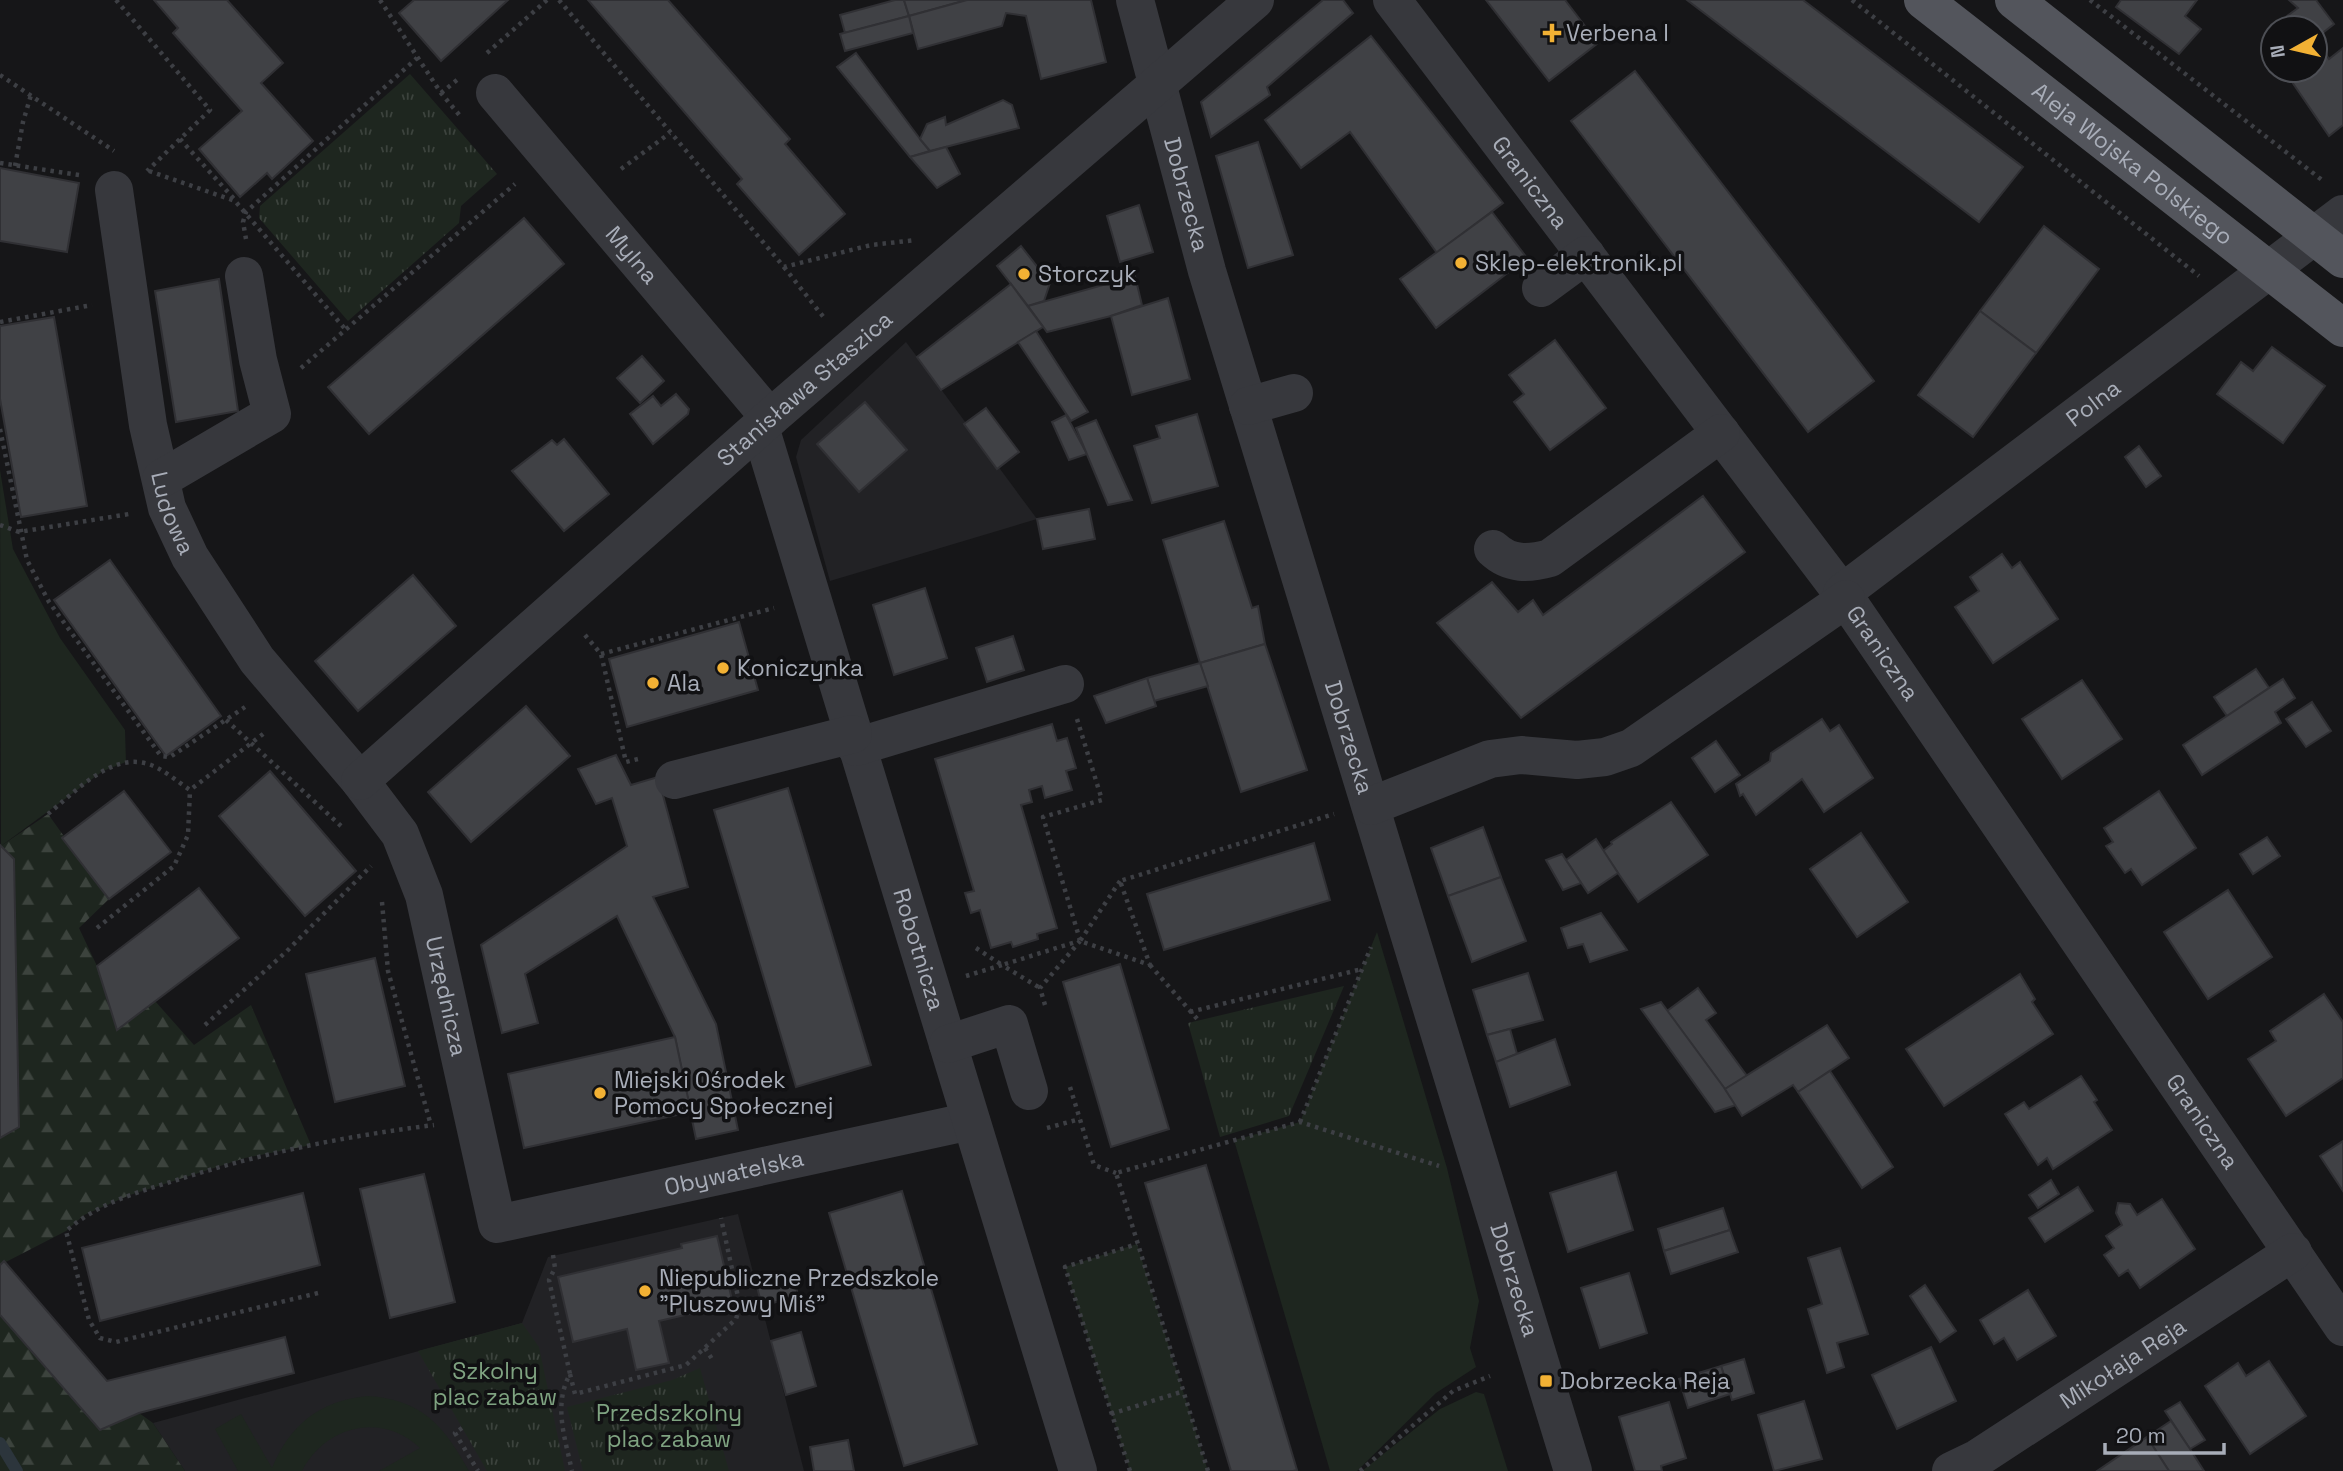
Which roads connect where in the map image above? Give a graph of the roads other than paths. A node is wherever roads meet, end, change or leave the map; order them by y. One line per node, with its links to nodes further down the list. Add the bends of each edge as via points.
1 (1135, 0): 7 (street, Dobrzecka)
2 (1255, 0): 7 (street, Stanisława Staszica)
3 (1392, 0): 10 (street, Graniczna)
4 (1923, 0): 11 (main road, Aleja Wojska Polskiego)
5 (2014, 0): 9 (main road)
6 (487, 76): 17 (street, Mylna)
7 (1156, 84): 16 (street, Dobrzecka); 17 (street, Stanisława Staszica)
8 (118, 172): 19 (street, Ludowa, via 129,299 148,425)
9 (2332, 224): 11 (street, Polna)
10 (1586, 255): 13 (street); 18 (street, Graniczna)
11 (2270, 270): 14 (main road, Aleja Wojska Polskiego); 21 (street, Polna)
12 (244, 276): 19 (street, via 272,414)
13 (1541, 288)
14 (2343, 327)
15 (1294, 393): 16 (street)
16 (1248, 407): 26 (street, Dobrzecka)
17 (765, 423): 23 (street, Robotnicza); 25 (street, Stanisława Staszica)
18 (1721, 433): 20 (street, via 1550,558 1531,564 1503,558); 21 (street, Graniczna)
19 (164, 494): 25 (street, Ludowa, via 190,557 257,660)
20 (1493, 550)
21 (1844, 596): 26 (street, Polna, via 1631,748 1577,760 1521,755 1490,759); 31 (street, Graniczna)
22 (1065, 684): 23 (street)
23 (855, 740): 24 (street); 27 (street, Robotnicza)
24 (674, 780)
25 (360, 781): 30 (street, Urzędnicza, via 400,834 424,895)
26 (1356, 809): 34 (street, Dobrzecka)
27 (948, 1045): 28 (street, via 1009,1024); 29 (street, Robotnicza)
28 (1030, 1091)
29 (971, 1121): 30 (street, Obywatelska); 33 (street, Robotnicza)
30 (496, 1224)
31 (2293, 1252): 32 (street, Graniczna); 35 (street, Mikołaja Reja, via 1978,1458)
32 (2343, 1327)
33 (1071, 1469)
34 (1573, 1471)
35 (1951, 1471)

